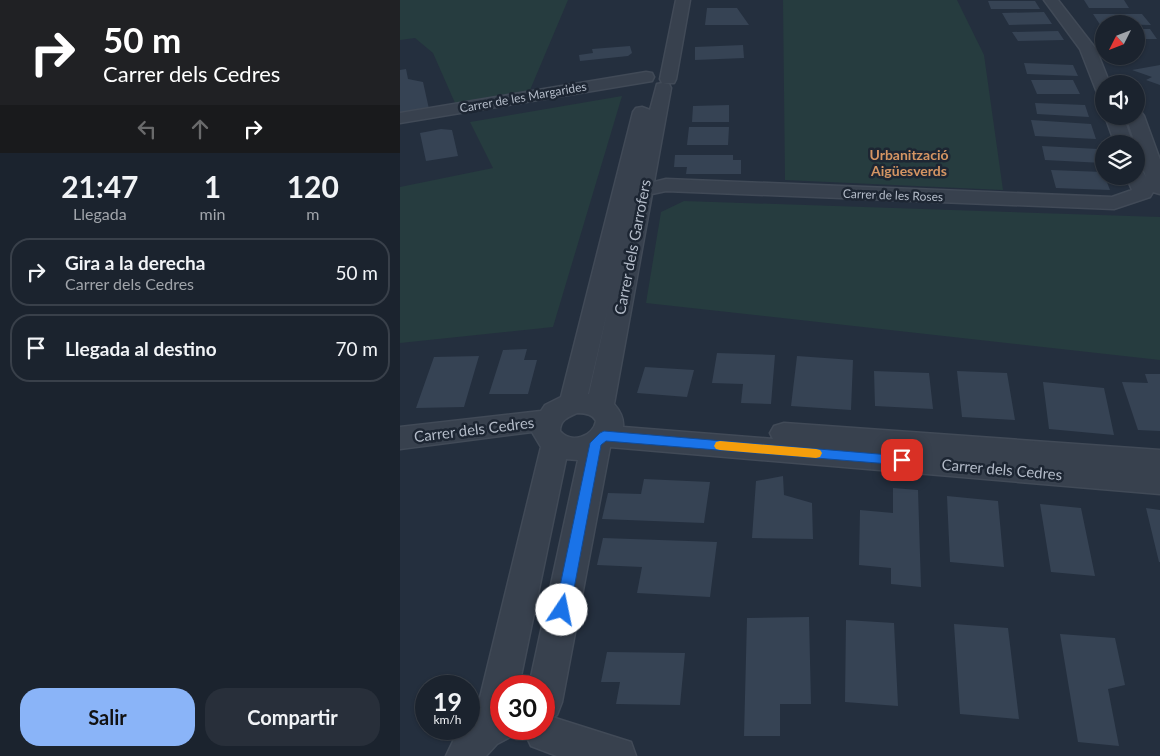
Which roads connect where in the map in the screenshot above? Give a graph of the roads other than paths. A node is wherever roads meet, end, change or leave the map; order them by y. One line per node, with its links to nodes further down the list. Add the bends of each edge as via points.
1 (683, 0): 6 (street, Carrer dels Garrofers)
2 (1051, 0): 5 (street, via 1088,49)
3 (1068, 0): 4 (street)
4 (1095, 34)
5 (1098, 75)
6 (652, 80): 7 (street, Carrer de les Margarides, via 625,79); 9 (street, Carrer de les Margarides); 13 (street, Carrer dels Garrofers)
7 (400, 118)
8 (1138, 125): 11 (street)
9 (400, 126)
10 (1140, 185): 13 (street, Carrer de les Roses, via 1143,193 1114,203 666,186)
11 (1160, 188)
12 (1160, 193): 13 (street, Carrer de les Roses, via 1141,208 1112,214)
13 (636, 195): 14 (street, Carrer dels Garrofers); 15 (street, Carrer dels Garrofers)
14 (573, 404): 15 (street, via 592,404); 16 (street, via 555,412)
15 (602, 426): 16 (street, via 576,449); 19 (street, Carrer dels Cedres); 20 (street, Carrer dels Cedres); 22 (street, Carrer dels Garrofers)
16 (550, 434): 17 (street, Carrer dels Cedres); 18 (street, Carrer dels Cedres); 21 (street)
17 (400, 438)
18 (400, 455)
19 (1160, 461)
20 (1160, 482)
21 (506, 675)
22 (554, 675)
23 (490, 728): 25 (street, via 478,735)
24 (555, 734): 26 (street)
25 (465, 756)
26 (617, 756)

